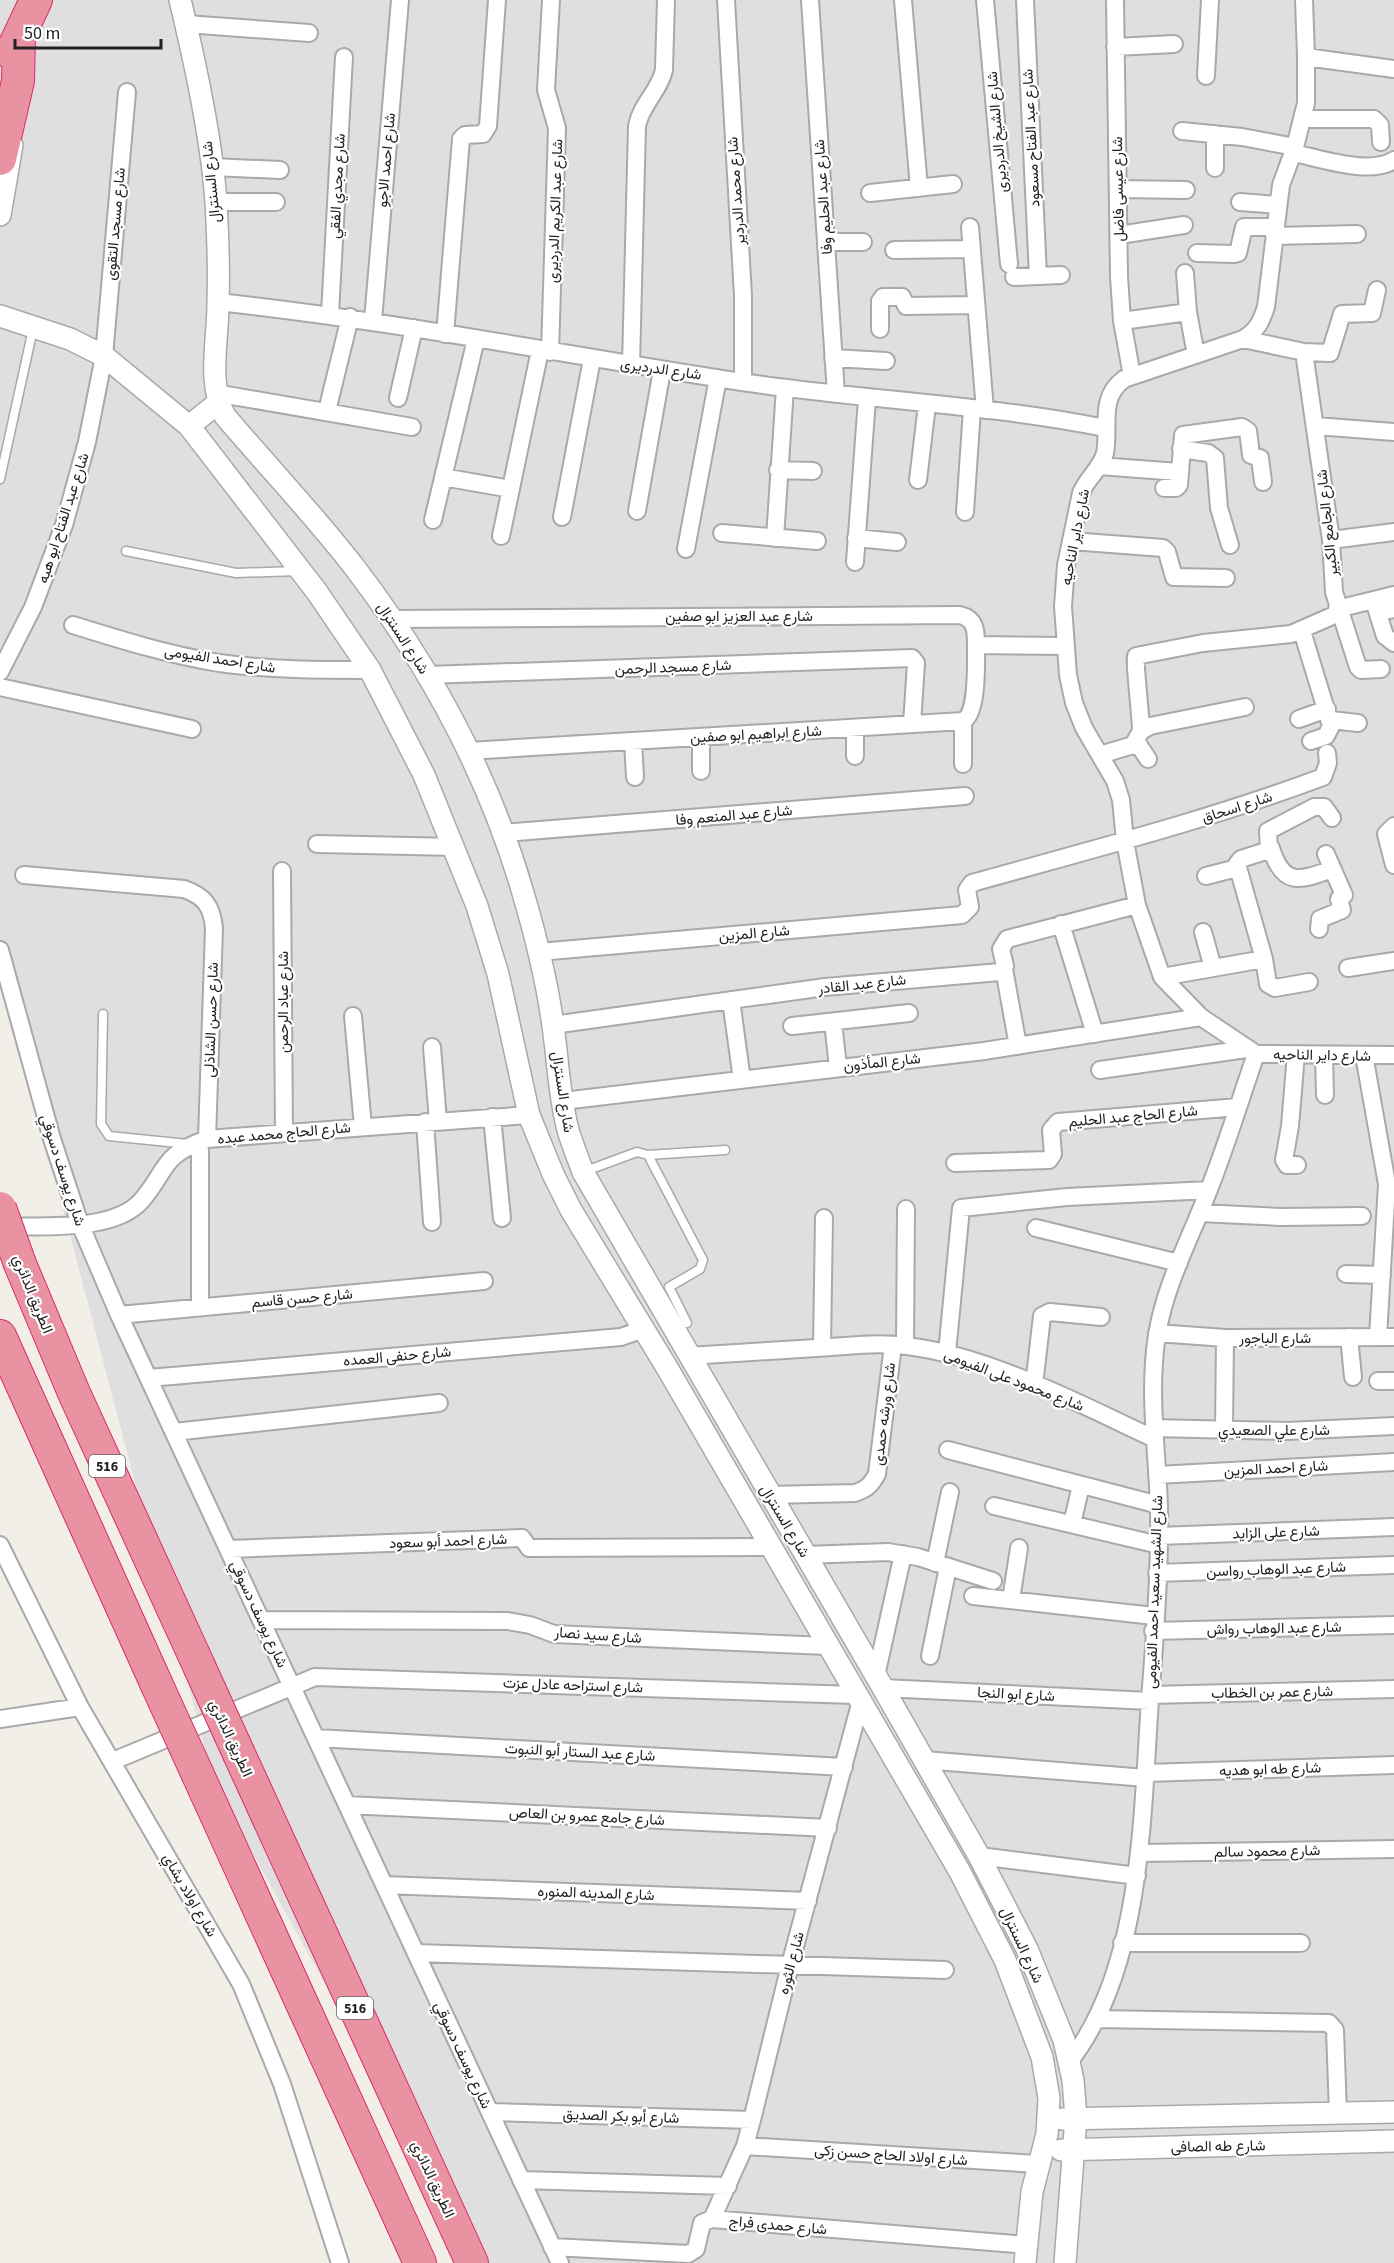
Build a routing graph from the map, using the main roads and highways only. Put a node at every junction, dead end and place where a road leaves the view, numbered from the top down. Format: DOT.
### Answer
graph roads {
  1 [pos="36,0"];
  2 [pos="19,36"];
  3 [pos="0,76"];
  4 [pos="0,159"];
  5 [pos="0,1208"];
  6 [pos="0,1336"];
  7 [pos="420,2263"];
  8 [pos="472,2263"];
  1 -- 2 [label="highway"];
  2 -- 3 [label="highway"];
  2 -- 4 [label="highway"];
  5 -- 8 [label="highway, الطريق الدائري / 516, bridge"];
  6 -- 7 [label="highway, bridge"];
}
